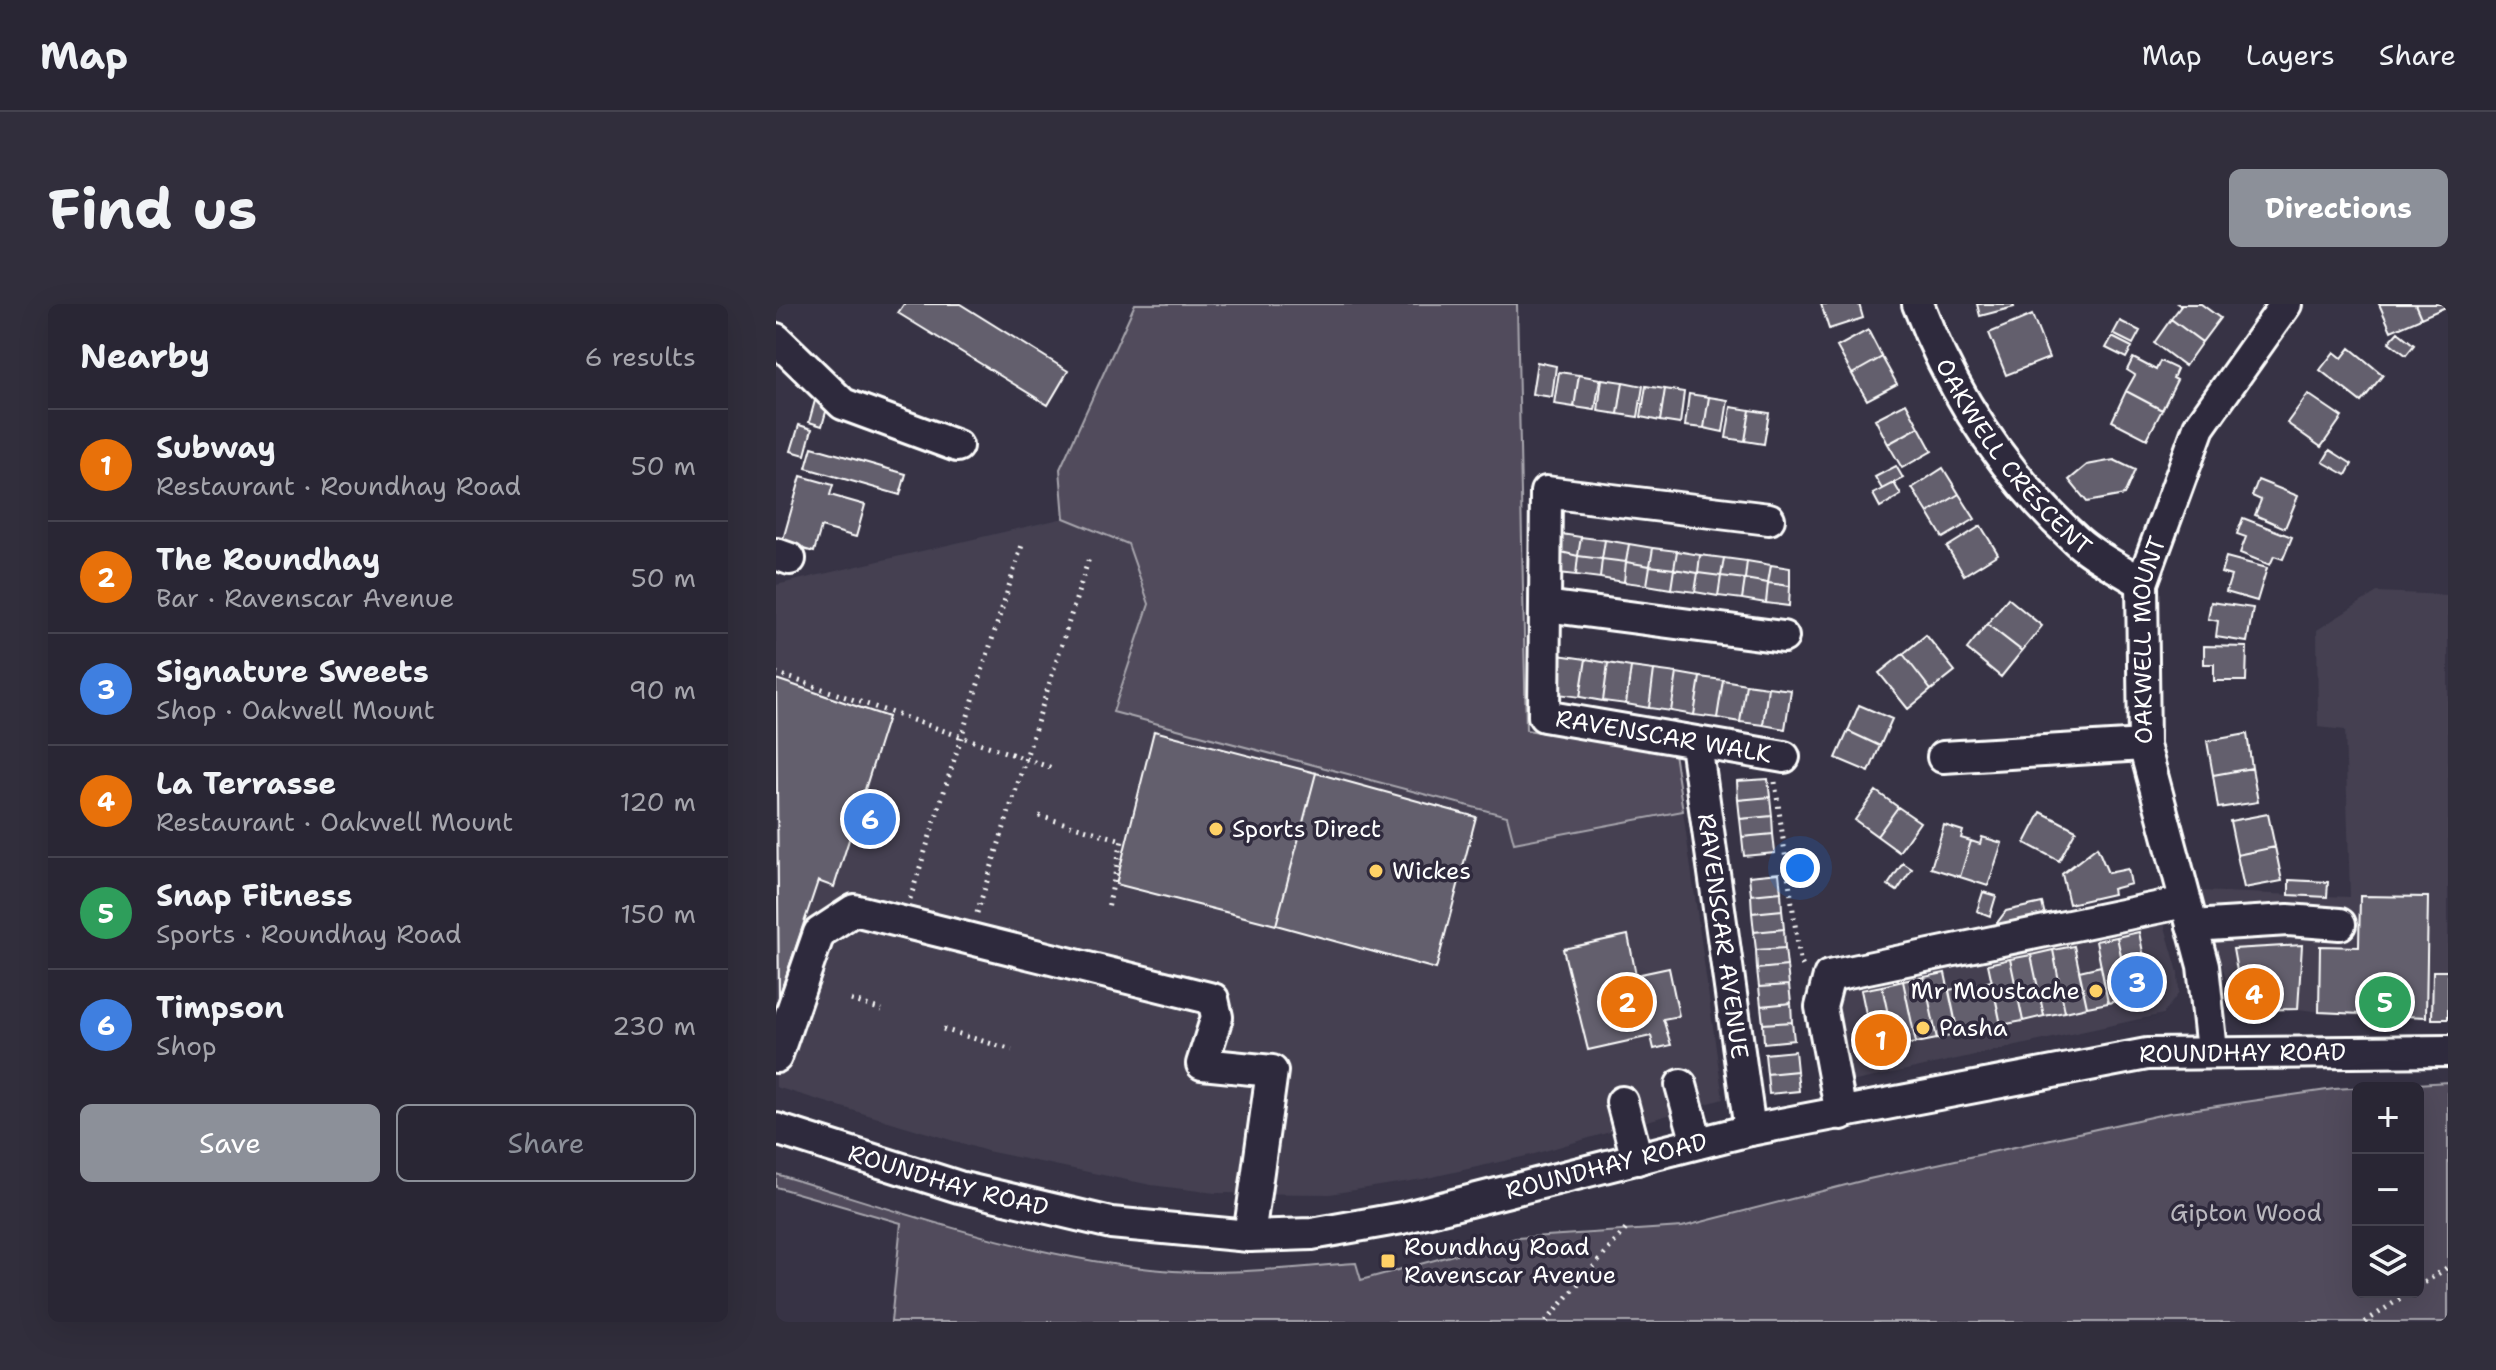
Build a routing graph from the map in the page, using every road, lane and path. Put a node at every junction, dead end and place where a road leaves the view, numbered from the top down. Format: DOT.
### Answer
graph roads {
  1 [pos="1918,304"];
  2 [pos="2286,304"];
  3 [pos="776,339"];
  4 [pos="957,446"];
  5 [pos="1769,519"];
  6 [pos="1022,545"];
  7 [pos="1089,558"];
  8 [pos="2142,583"];
  9 [pos="1545,606"];
  10 [pos="1783,637"];
  11 [pos="776,673"];
  12 [pos="961,737"];
  13 [pos="1696,744"];
  14 [pos="2144,745"];
  15 [pos="1778,756"];
  16 [pos="1943,757"];
  17 [pos="1026,758"];
  18 [pos="1052,768"];
  19 [pos="1039,816"];
  20 [pos="1108,909"];
  21 [pos="2188,914"];
  22 [pos="903,920"];
  23 [pos="2340,924"];
  24 [pos="970,937"];
  25 [pos="851,1000"];
  26 [pos="1821,1007"];
  27 [pos="882,1010"];
  28 [pos="943,1029"];
  29 [pos="1012,1050"];
  30 [pos="2212,1051"];
  31 [pos="2448,1051"];
  32 [pos="776,1057"];
  33 [pos="1681,1085"];
  34 [pos="1622,1102"];
  35 [pos="1841,1114"];
  36 [pos="776,1129"];
  37 [pos="1750,1130"];
  38 [pos="1697,1143"];
  39 [pos="1637,1159"];
  40 [pos="1626,1229"];
  41 [pos="1249,1236"];
  42 [pos="2448,1267"];
  43 [pos="2424,1283"];
  44 [pos="2401,1298"];
  45 [pos="1546,1322"];
  46 [pos="2365,1322"];
  1 -- 8 [label="street, OAKWELL CRESCENT"];
  2 -- 8 [label="street, OAKWELL MOUNT"];
  3 -- 4 [label="street"];
  5 -- 9 [label="street"];
  6 -- 12 [label="path"];
  7 -- 17 [label="path"];
  8 -- 14 [label="street, OAKWELL MOUNT"];
  9 -- 10 [label="street"];
  9 -- 13 [label="street, RAVENSCAR WALK"];
  11 -- 12 [label="path"];
  12 -- 17 [label="path"];
  12 -- 22 [label="path"];
  13 -- 15 [label="street, RAVENSCAR WALK"];
  13 -- 37 [label="street, RAVENSCAR AVENUE"];
  14 -- 16 [label="street"];
  14 -- 21 [label="street, OAKWELL MOUNT"];
  15 -- 26 [label="path"];
  17 -- 18 [label="path"];
  17 -- 24 [label="path"];
  19 -- 20 [label="path"];
  21 -- 23 [label="street"];
  21 -- 26 [label="street"];
  21 -- 30 [label="street, OAKWELL MOUNT"];
  22 -- 24 [label="street"];
  22 -- 32 [label="street"];
  24 -- 41 [label="street"];
  25 -- 27 [label="path"];
  26 -- 35 [label="street"];
  28 -- 29 [label="path"];
  30 -- 31 [label="street, ROUNDHAY ROAD"];
  30 -- 35 [label="street, ROUNDHAY ROAD"];
  33 -- 38 [label="street"];
  34 -- 39 [label="street"];
  35 -- 37 [label="street, ROUNDHAY ROAD"];
  36 -- 41 [label="street, ROUNDHAY ROAD"];
  37 -- 38 [label="street, ROUNDHAY ROAD"];
  38 -- 39 [label="street, ROUNDHAY ROAD"];
  39 -- 41 [label="street, ROUNDHAY ROAD"];
  40 -- 45 [label="path"];
  42 -- 43 [label="path"];
  44 -- 46 [label="path"];
}
